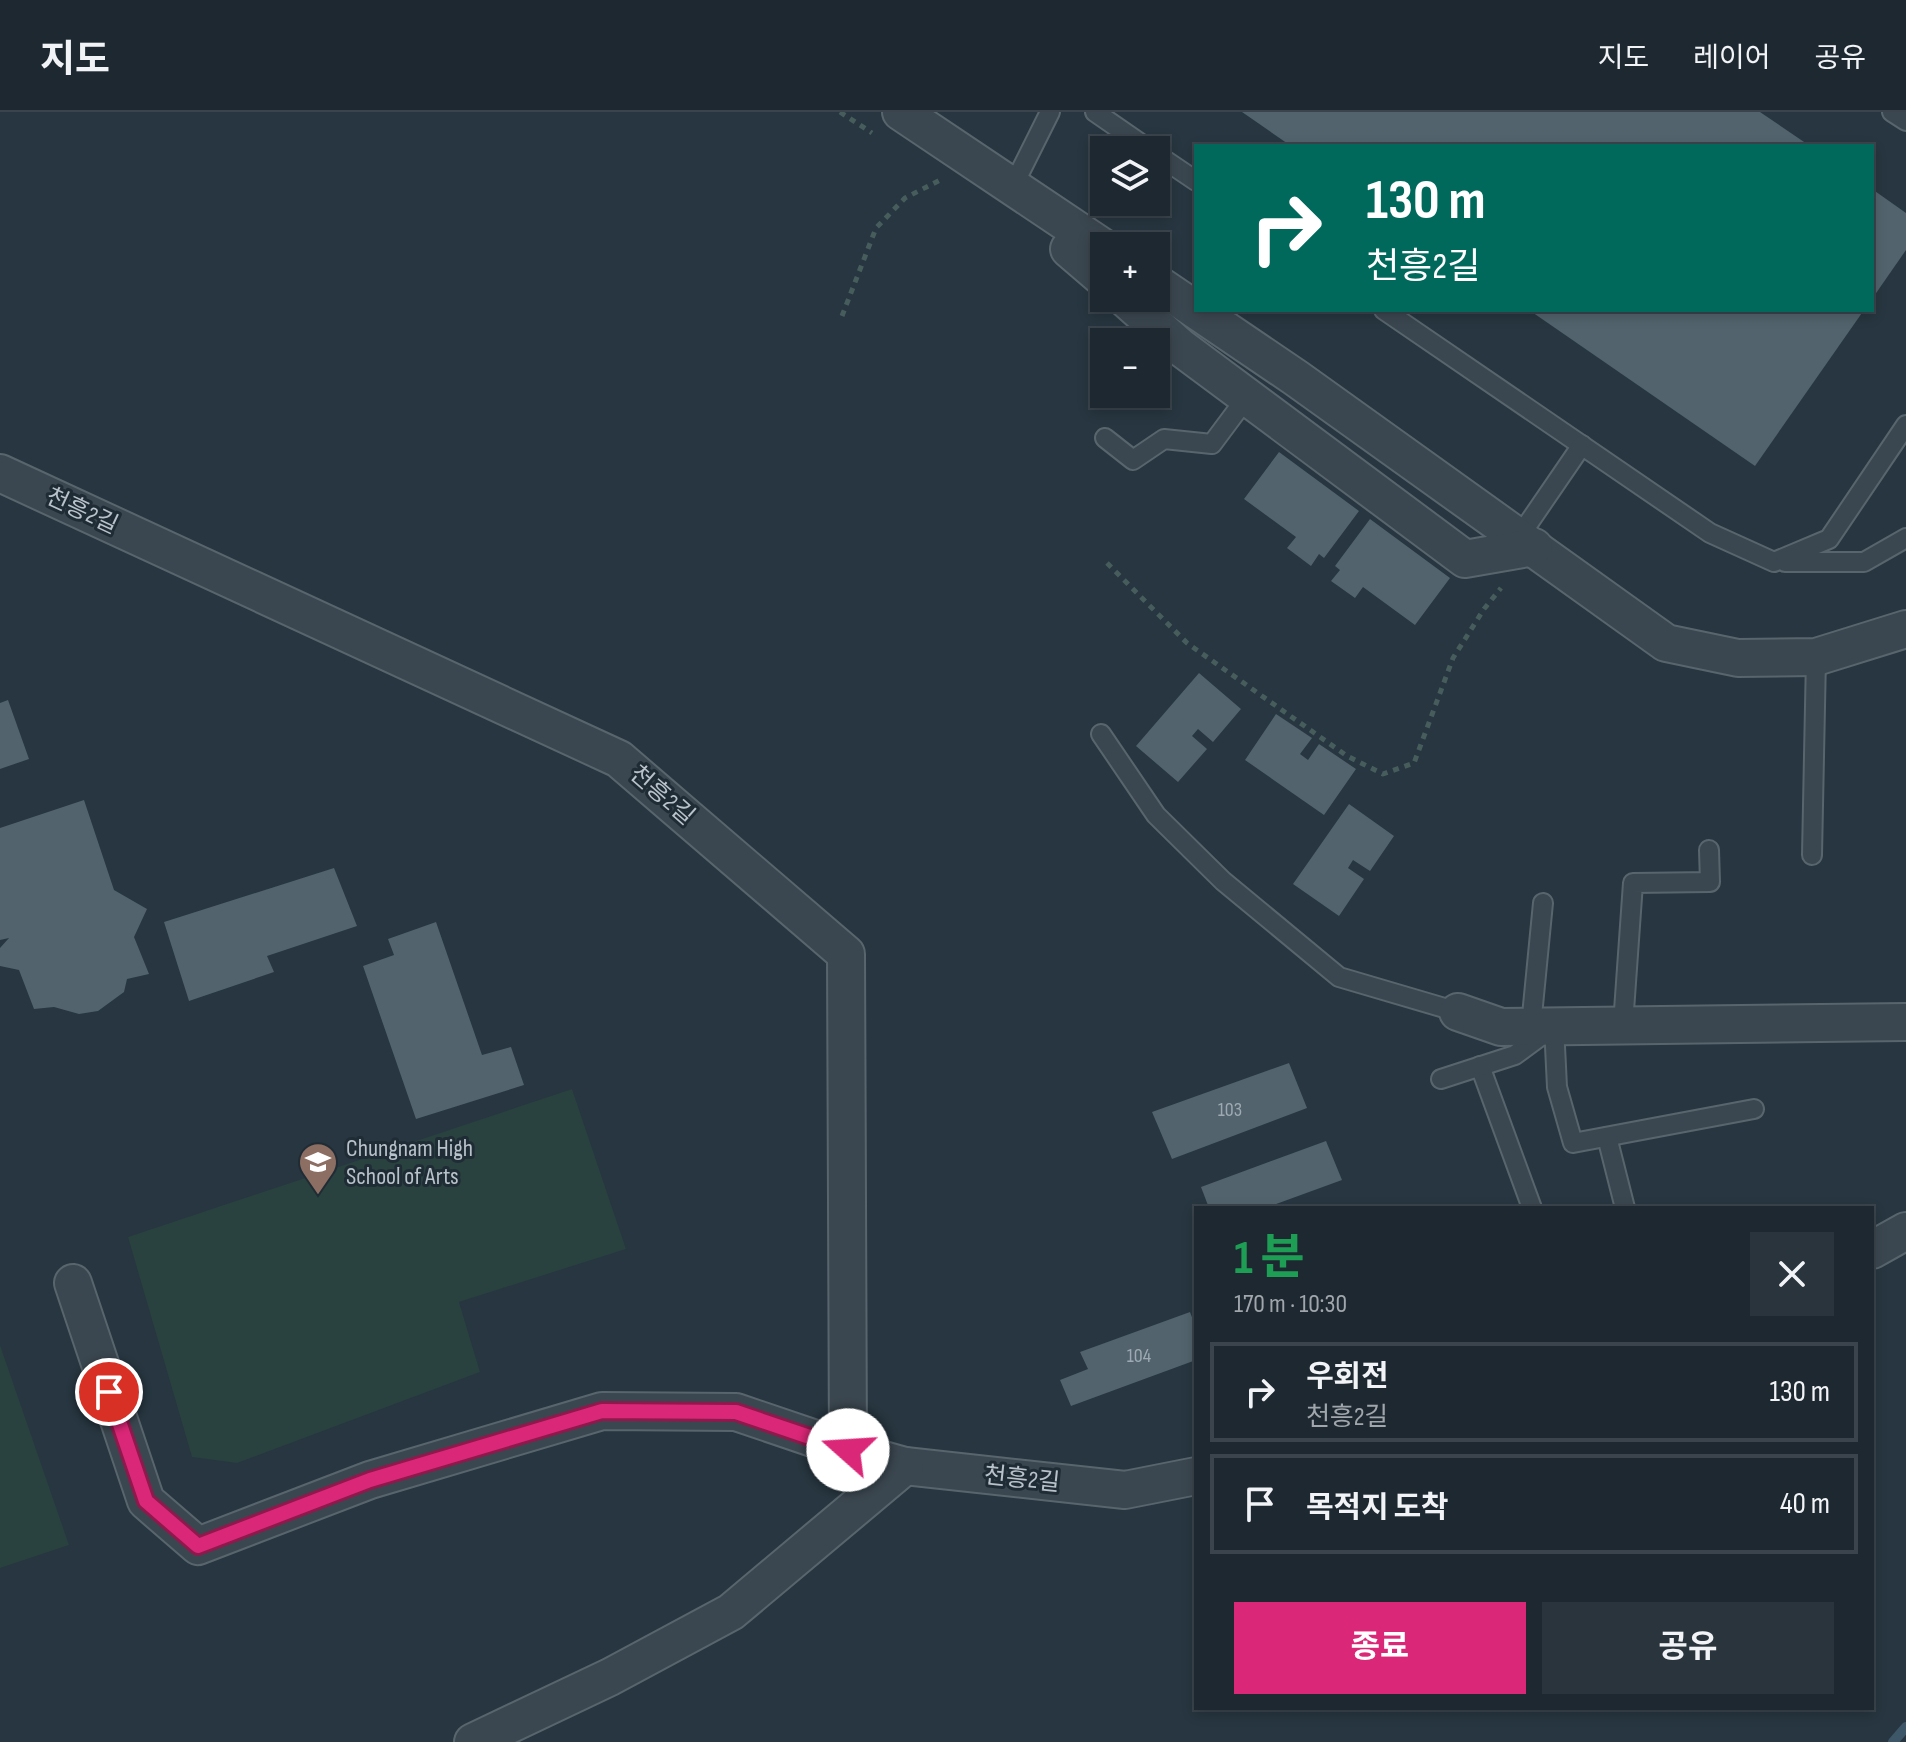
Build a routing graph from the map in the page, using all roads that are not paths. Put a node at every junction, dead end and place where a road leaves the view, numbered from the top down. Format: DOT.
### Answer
graph roads {
  1 [pos="901,112"];
  2 [pos="1050,112"];
  3 [pos="1095,112"];
  4 [pos="1892,112"];
  5 [pos="1906,121"];
  6 [pos="1130,136"];
  7 [pos="1170,163"];
  8 [pos="1194,180"];
  9 [pos="1013,186"];
  10 [pos="1087,248"];
  11 [pos="1170,292"];
  12 [pos="1194,309"];
  13 [pos="1141,312"];
  14 [pos="1199,312"];
  15 [pos="1387,312"];
  16 [pos="1247,397"];
  17 [pos="1906,425"];
  18 [pos="1105,438"];
  19 [pos="1582,445"];
  20 [pos="0,473"];
  21 [pos="1906,538"];
  22 [pos="1527,542"];
  23 [pos="1774,562"];
  24 [pos="1906,629"];
  25 [pos="1816,657"];
  26 [pos="1101,734"];
  27 [pos="1709,850"];
  28 [pos="1812,855"];
  29 [pos="1543,903"];
  30 [pos="1458,1012"];
  31 [pos="1906,1022"];
  32 [pos="1623,1025"];
  33 [pos="1542,1026"];
  34 [pos="1480,1066"];
  35 [pos="1441,1079"];
  36 [pos="1754,1109"];
  37 [pos="1607,1137"];
  38 [pos="1531,1206"];
  39 [pos="1624,1206"];
  40 [pos="1906,1231"];
  41 [pos="1874,1249"];
  42 [pos="73,1283"];
  43 [pos="848,1450"];
  44 [pos="905,1466"];
  45 [pos="1194,1476"];
  46 [pos="473,1742"];
  1 -- 9 [label="street"];
  2 -- 9 [label="lane"];
  3 -- 6 [label="lane"];
  4 -- 5 [label="lane"];
  7 -- 8 [label="lane"];
  9 -- 10 [label="street"];
  11 -- 12 [label="street"];
  13 -- 16 [label="street"];
  14 -- 22 [label="street"];
  15 -- 19 [label="lane"];
  16 -- 18 [label="lane"];
  16 -- 22 [label="street"];
  17 -- 23 [label="lane"];
  19 -- 22 [label="lane"];
  19 -- 23 [label="lane"];
  20 -- 43 [label="street, 천흥2길"];
  21 -- 23 [label="lane"];
  22 -- 25 [label="street"];
  24 -- 25 [label="street"];
  25 -- 28 [label="lane"];
  26 -- 30 [label="lane"];
  27 -- 32 [label="lane"];
  29 -- 33 [label="lane"];
  30 -- 33 [label="street"];
  31 -- 32 [label="street"];
  32 -- 33 [label="street"];
  33 -- 34 [label="lane"];
  33 -- 37 [label="lane"];
  34 -- 35 [label="lane"];
  34 -- 38 [label="lane"];
  36 -- 37 [label="lane"];
  37 -- 39 [label="lane"];
  40 -- 41 [label="street"];
  42 -- 43 [label="street, 천흥2길"];
  43 -- 44 [label="street, 천흥2길"];
  44 -- 45 [label="street, 천흥2길"];
  44 -- 46 [label="street"];
}
